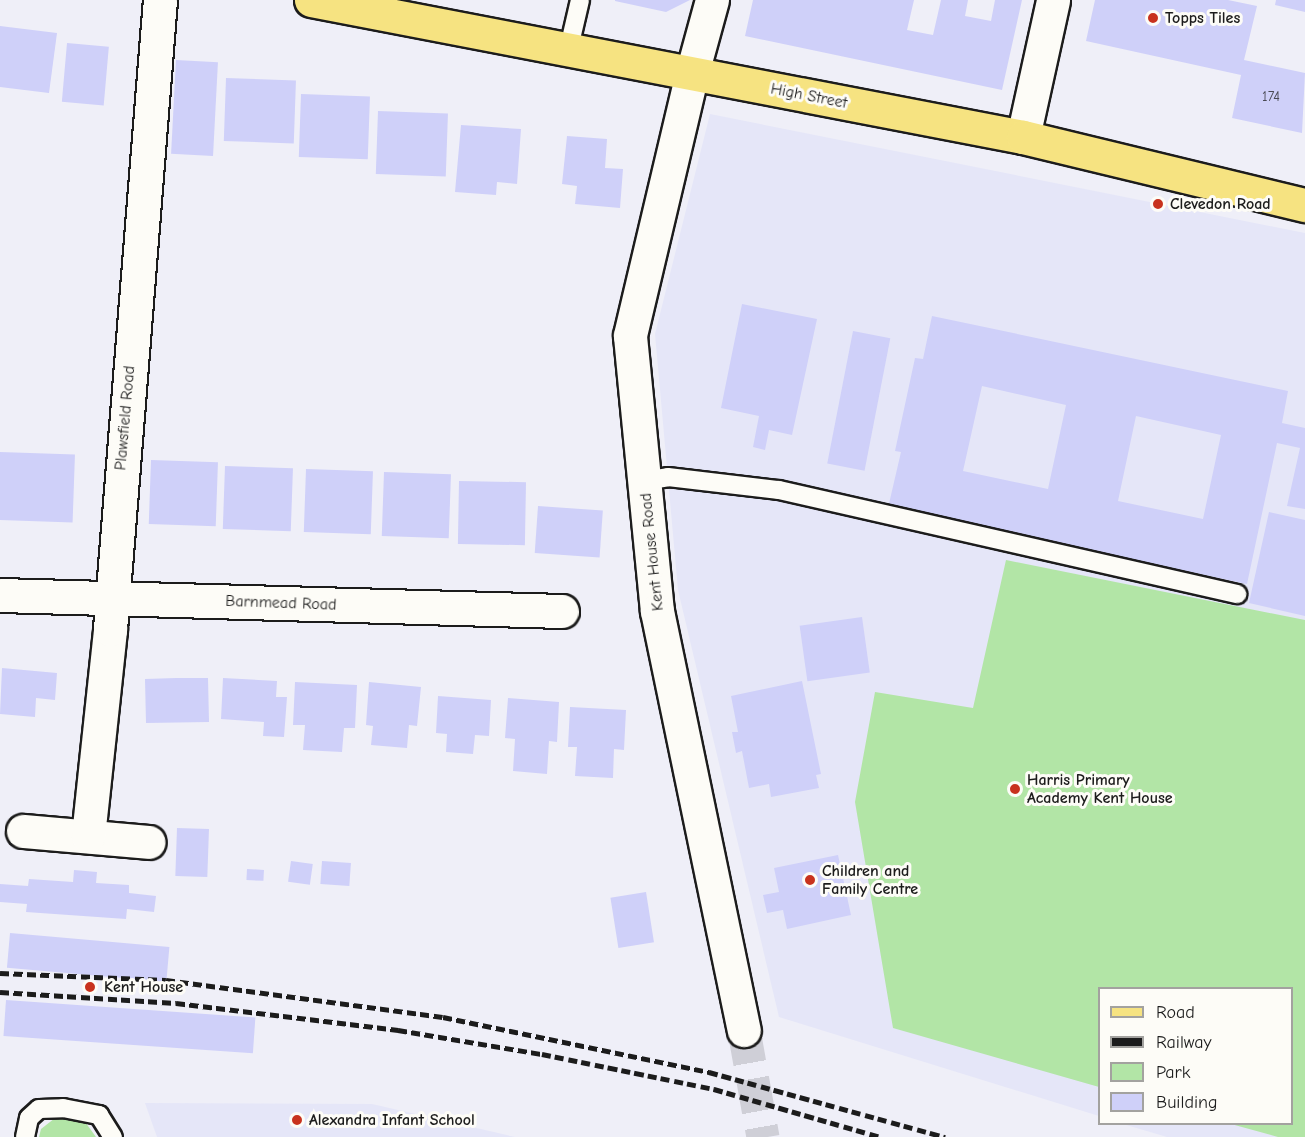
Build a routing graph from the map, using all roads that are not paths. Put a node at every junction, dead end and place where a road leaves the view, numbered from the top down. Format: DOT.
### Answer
graph roads {
  1 [pos="160,0"];
  2 [pos="311,0"];
  3 [pos="580,0"];
  4 [pos="712,0"];
  5 [pos="1053,0"];
  6 [pos="567,52"];
  7 [pos="693,73"];
  8 [pos="1023,137"];
  9 [pos="1305,204"];
  10 [pos="644,481"];
  11 [pos="1237,594"];
  12 [pos="0,595"];
  13 [pos="111,598"];
  14 [pos="562,611"];
  15 [pos="23,831"];
  16 [pos="88,836"];
  17 [pos="149,842"];
  18 [pos="744,1030"];
  19 [pos="25,1137"];
  20 [pos="113,1137"];
  1 -- 13 [label="street, Plawsfield Road"];
  2 -- 6 [label="main road, High Street"];
  3 -- 6 [label="lane"];
  4 -- 7 [label="street, Kent House Road"];
  5 -- 8 [label="street"];
  6 -- 7 [label="main road, High Street"];
  7 -- 8 [label="main road, High Street"];
  7 -- 10 [label="street, Kent House Road"];
  8 -- 9 [label="main road, High Street"];
  10 -- 11 [label="lane"];
  10 -- 18 [label="street, Kent House Road"];
  12 -- 13 [label="street, Barnmead Road"];
  13 -- 14 [label="street, Barnmead Road"];
  13 -- 16 [label="street, Plawsfield Road"];
  15 -- 16 [label="street"];
  16 -- 17 [label="street"];
  19 -- 20 [label="lane"];
}
